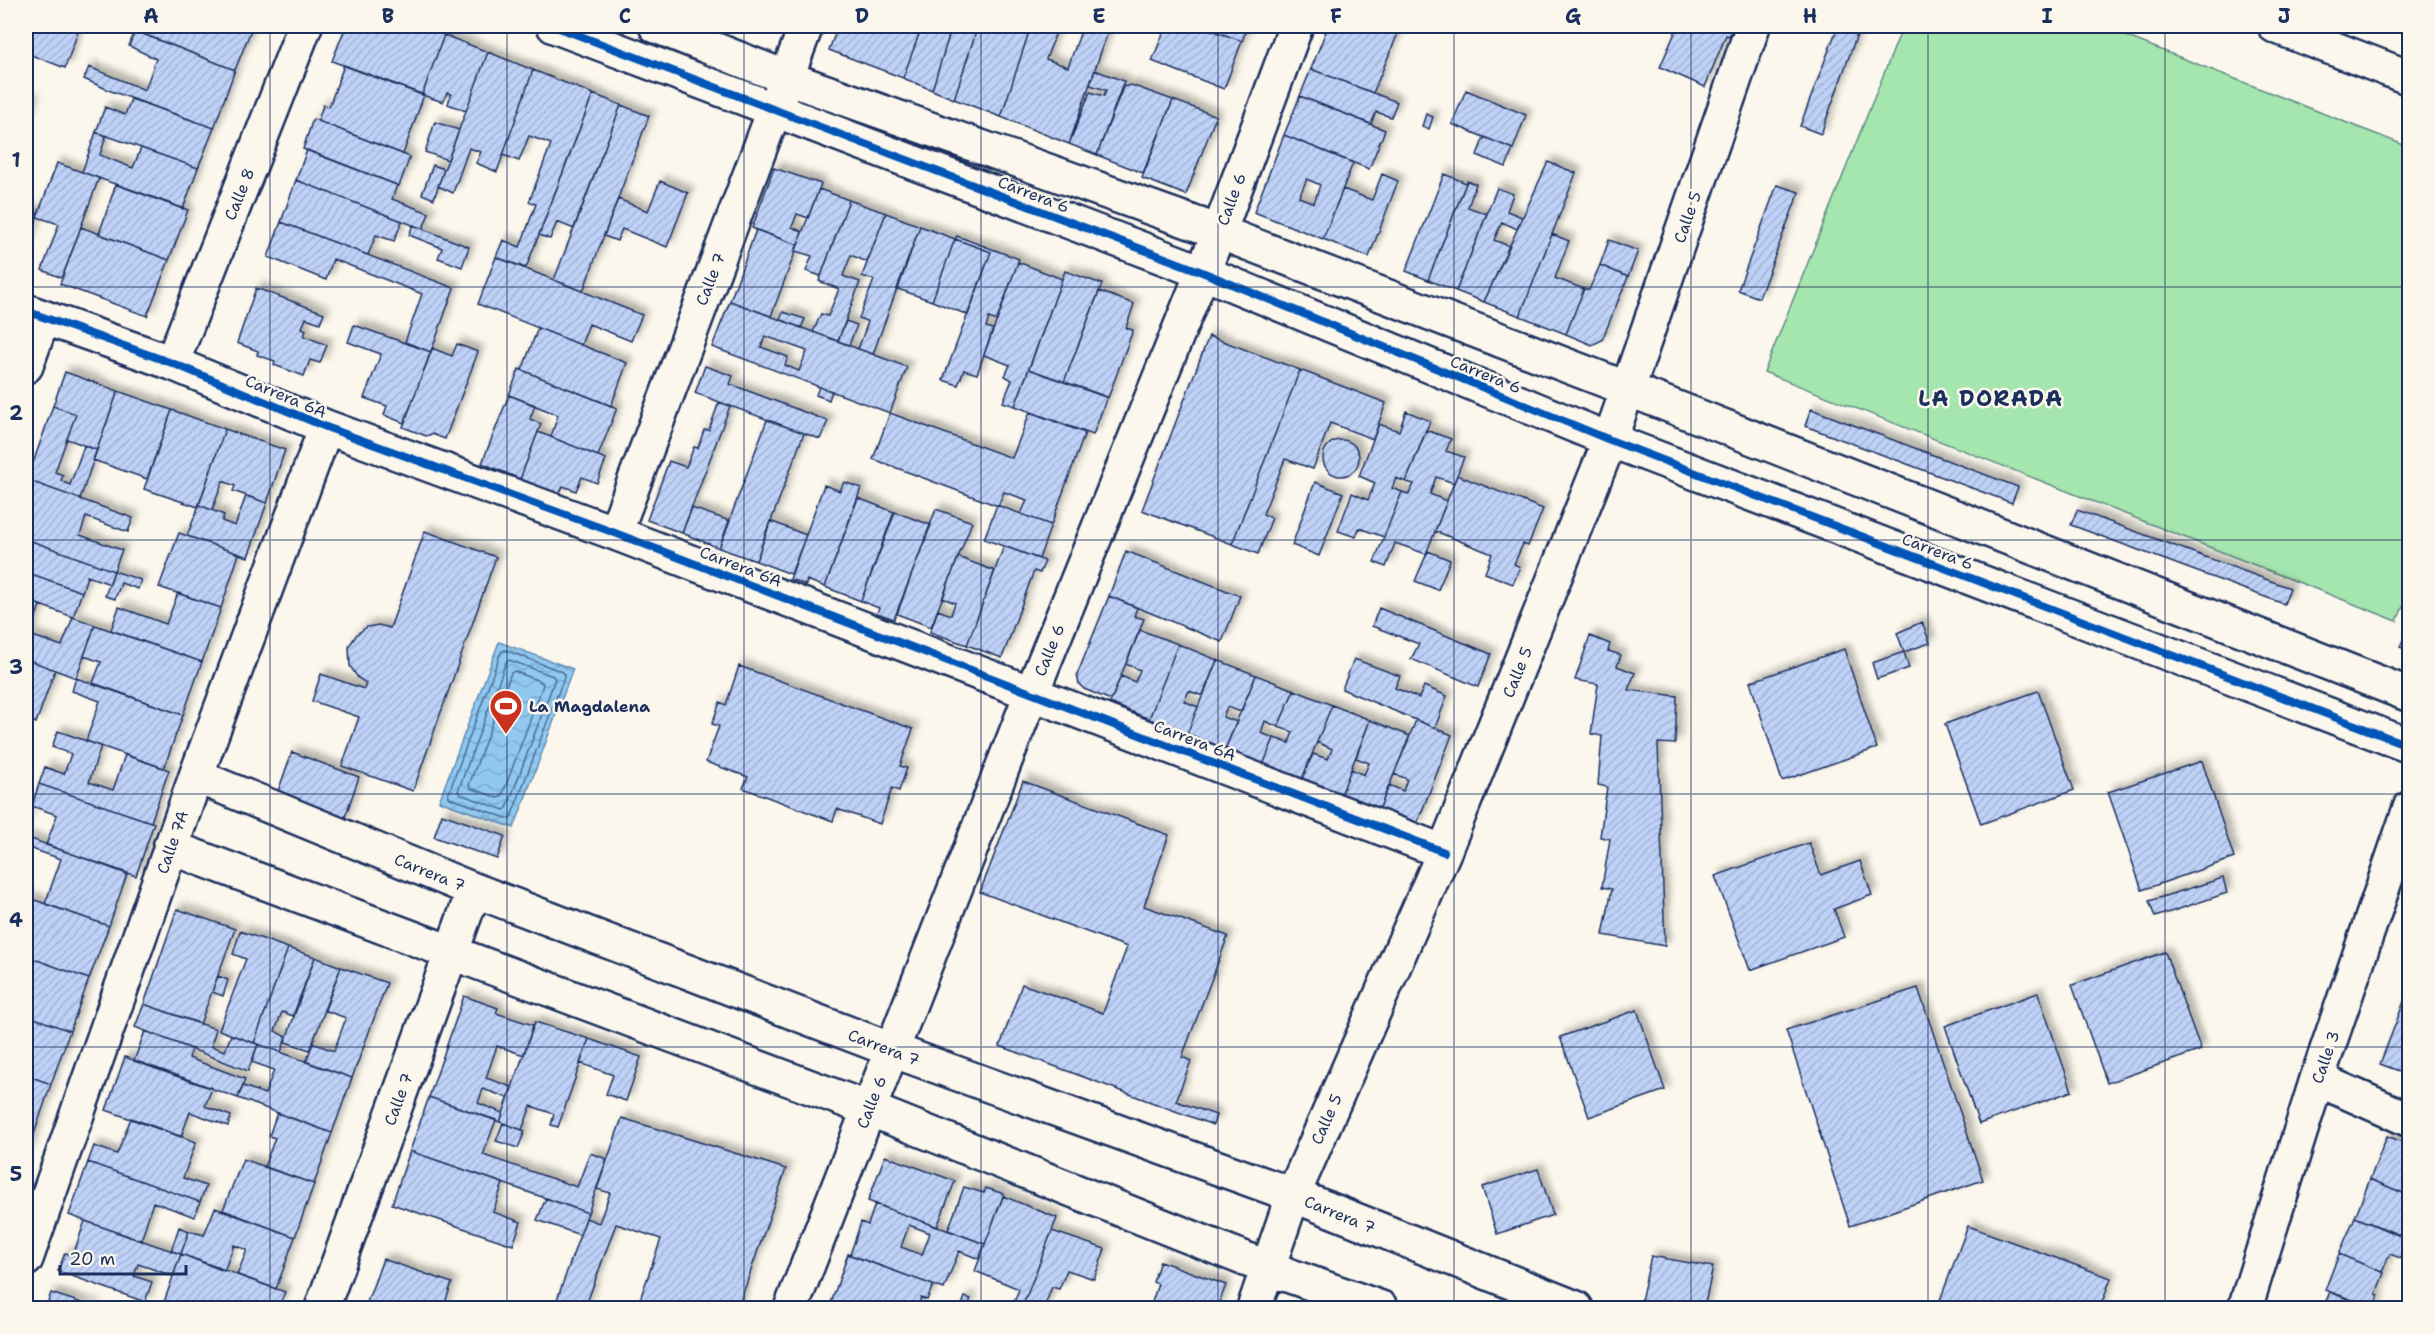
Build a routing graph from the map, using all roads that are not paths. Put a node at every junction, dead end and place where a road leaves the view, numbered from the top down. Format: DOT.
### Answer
graph roads {
  1 [pos="305,26"];
  2 [pos="554,26"];
  3 [pos="656,26"];
  4 [pos="806,26"];
  5 [pos="1296,26"];
  6 [pos="1753,26"];
  7 [pos="2275,26"];
  8 [pos="787,78"];
  9 [pos="2409,78"];
  10 [pos="773,110"];
  11 [pos="1219,232"];
  12 [pos="1202,272"];
  13 [pos="34,315"];
  14 [pos="172,363"];
  15 [pos="26,366"];
  16 [pos="1628,389"];
  17 [pos="326,427"];
  18 [pos="1610,440"];
  19 [pos="615,533"];
  20 [pos="1032,692"];
  21 [pos="2409,695"];
  22 [pos="2409,746"];
  23 [pos="195,776"];
  24 [pos="2409,808"];
  25 [pos="170,847"];
  26 [pos="1444,852"];
  27 [pos="474,890"];
  28 [pos="452,951"];
  29 [pos="891,1050"];
  30 [pos="2317,1079"];
  31 [pos="869,1109"];
  32 [pos="2409,1120"];
  33 [pos="1293,1195"];
  34 [pos="26,1259"];
  35 [pos="1268,1268"];
  36 [pos="322,1308"];
  37 [pos="791,1308"];
  38 [pos="1254,1308"];
  39 [pos="1382,1308"];
  40 [pos="1576,1308"];
  41 [pos="2245,1308"];
  1 -- 14 [label="street, Calle 8"];
  2 -- 10 [label="street, Carrera 6"];
  3 -- 8 [label="street, Carrera 6"];
  4 -- 8 [label="street, Calle 7"];
  5 -- 11 [label="street, Calle 6"];
  6 -- 16 [label="street, Calle 5"];
  7 -- 9 [label="street"];
  8 -- 10 [label="street, Calle 7"];
  8 -- 11 [label="street, Carrera 6"];
  10 -- 12 [label="street, Carrera 6"];
  10 -- 19 [label="street, Calle 7"];
  11 -- 12 [label="street, Calle 6"];
  11 -- 16 [label="street, Carrera 6"];
  12 -- 18 [label="street, Carrera 6"];
  12 -- 20 [label="street, Calle 6"];
  13 -- 14 [label="street, Carrera 6A"];
  13 -- 15 [label="street"];
  14 -- 17 [label="street, Carrera 6A"];
  16 -- 18 [label="street, Calle 5"];
  16 -- 21 [label="street, Carrera 6"];
  17 -- 19 [label="street, Carrera 6A"];
  17 -- 23 [label="street, Calle 7A"];
  18 -- 22 [label="street, Carrera 6"];
  18 -- 26 [label="street, Calle 5"];
  19 -- 20 [label="street, Carrera 6A"];
  20 -- 26 [label="street, Carrera 6A"];
  20 -- 29 [label="street, Calle 6"];
  23 -- 25 [label="street, Calle 7A"];
  23 -- 27 [label="street, Carrera 7"];
  24 -- 30 [label="street, Calle 3"];
  25 -- 28 [label="street"];
  25 -- 34 [label="street, Calle 7A"];
  26 -- 33 [label="street, Calle 5"];
  27 -- 28 [label="street, Calle 7"];
  27 -- 29 [label="street, Carrera 7"];
  28 -- 31 [label="street"];
  28 -- 36 [label="street, Calle 7"];
  29 -- 31 [label="street, Calle 6"];
  29 -- 33 [label="street, Carrera 7"];
  30 -- 32 [label="street"];
  30 -- 41 [label="street, Calle 3"];
  31 -- 35 [label="street"];
  31 -- 37 [label="street, Calle 6"];
  33 -- 35 [label="street, Calle 5"];
  33 -- 40 [label="street, Carrera 7"];
  35 -- 38 [label="street, Calle 5"];
  35 -- 39 [label="street"];
}
